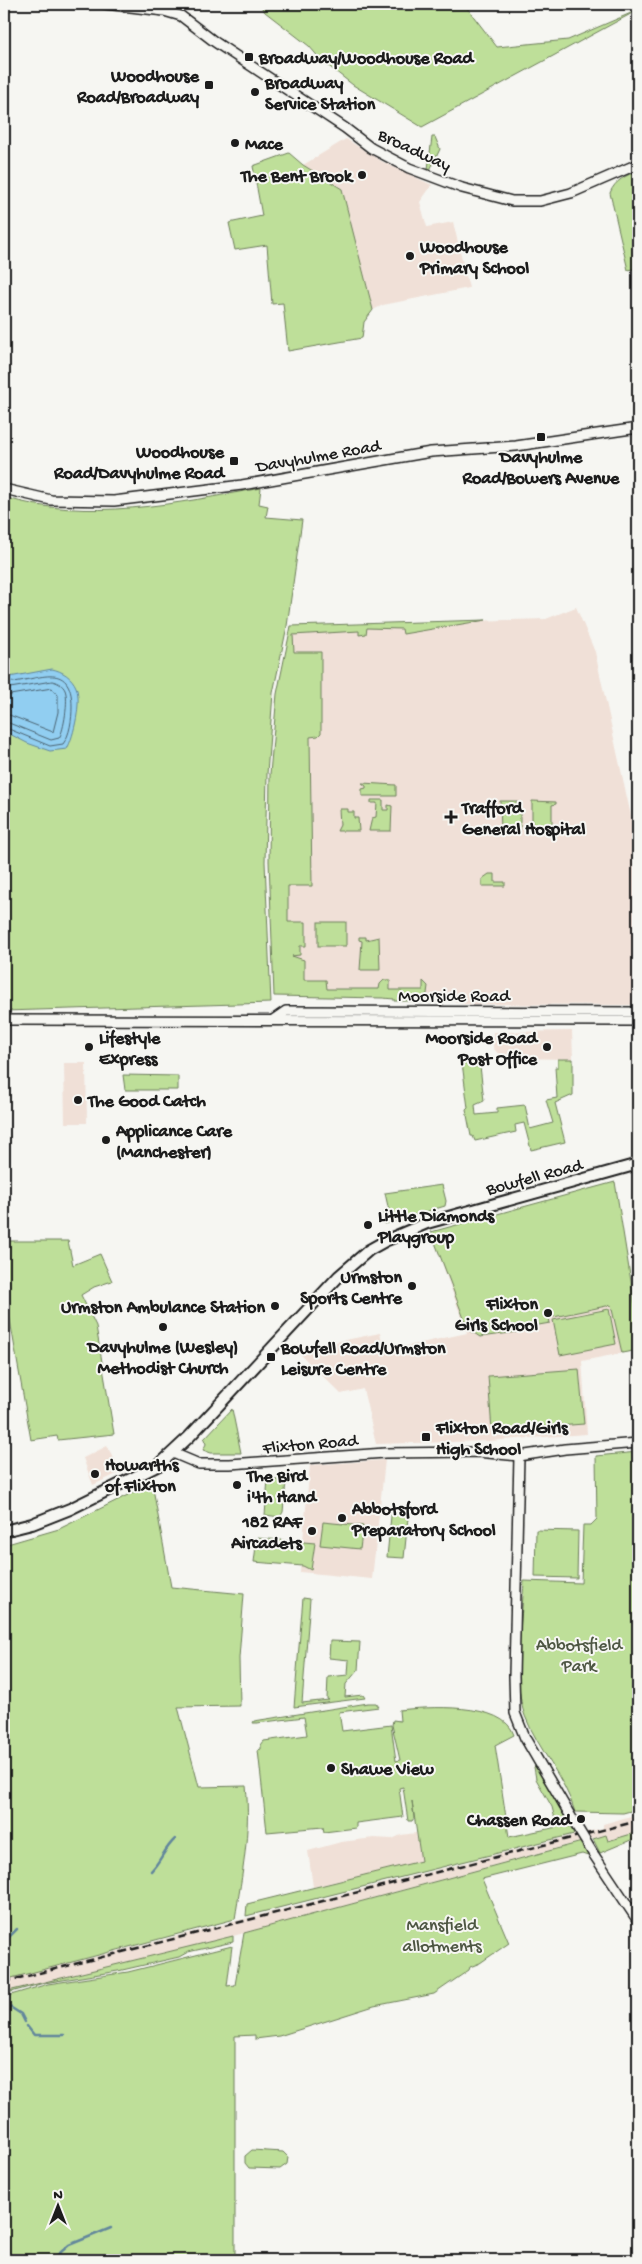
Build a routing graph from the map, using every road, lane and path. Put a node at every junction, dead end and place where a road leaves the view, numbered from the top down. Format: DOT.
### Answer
graph roads {
  1 [pos="105,4"];
  2 [pos="638,164"];
  3 [pos="638,428"];
  4 [pos="4,489"];
  5 [pos="634,1017"];
  6 [pos="4,1020"];
  7 [pos="638,1164"];
  8 [pos="638,1442"];
  9 [pos="173,1454"];
  10 [pos="519,1456"];
  11 [pos="4,1531"];
  12 [pos="638,1921"];
  1 -- 2 [label="street, Broadway"];
  3 -- 4 [label="street, Davyhulme Road"];
  5 -- 6 [label="street, Moorside Road"];
  7 -- 9 [label="main road, Bowfell Road"];
  8 -- 10 [label="street, Flixton Road"];
  9 -- 10 [label="street, Flixton Road"];
  9 -- 11 [label="main road"];
  10 -- 12 [label="street, bridge"];
}
